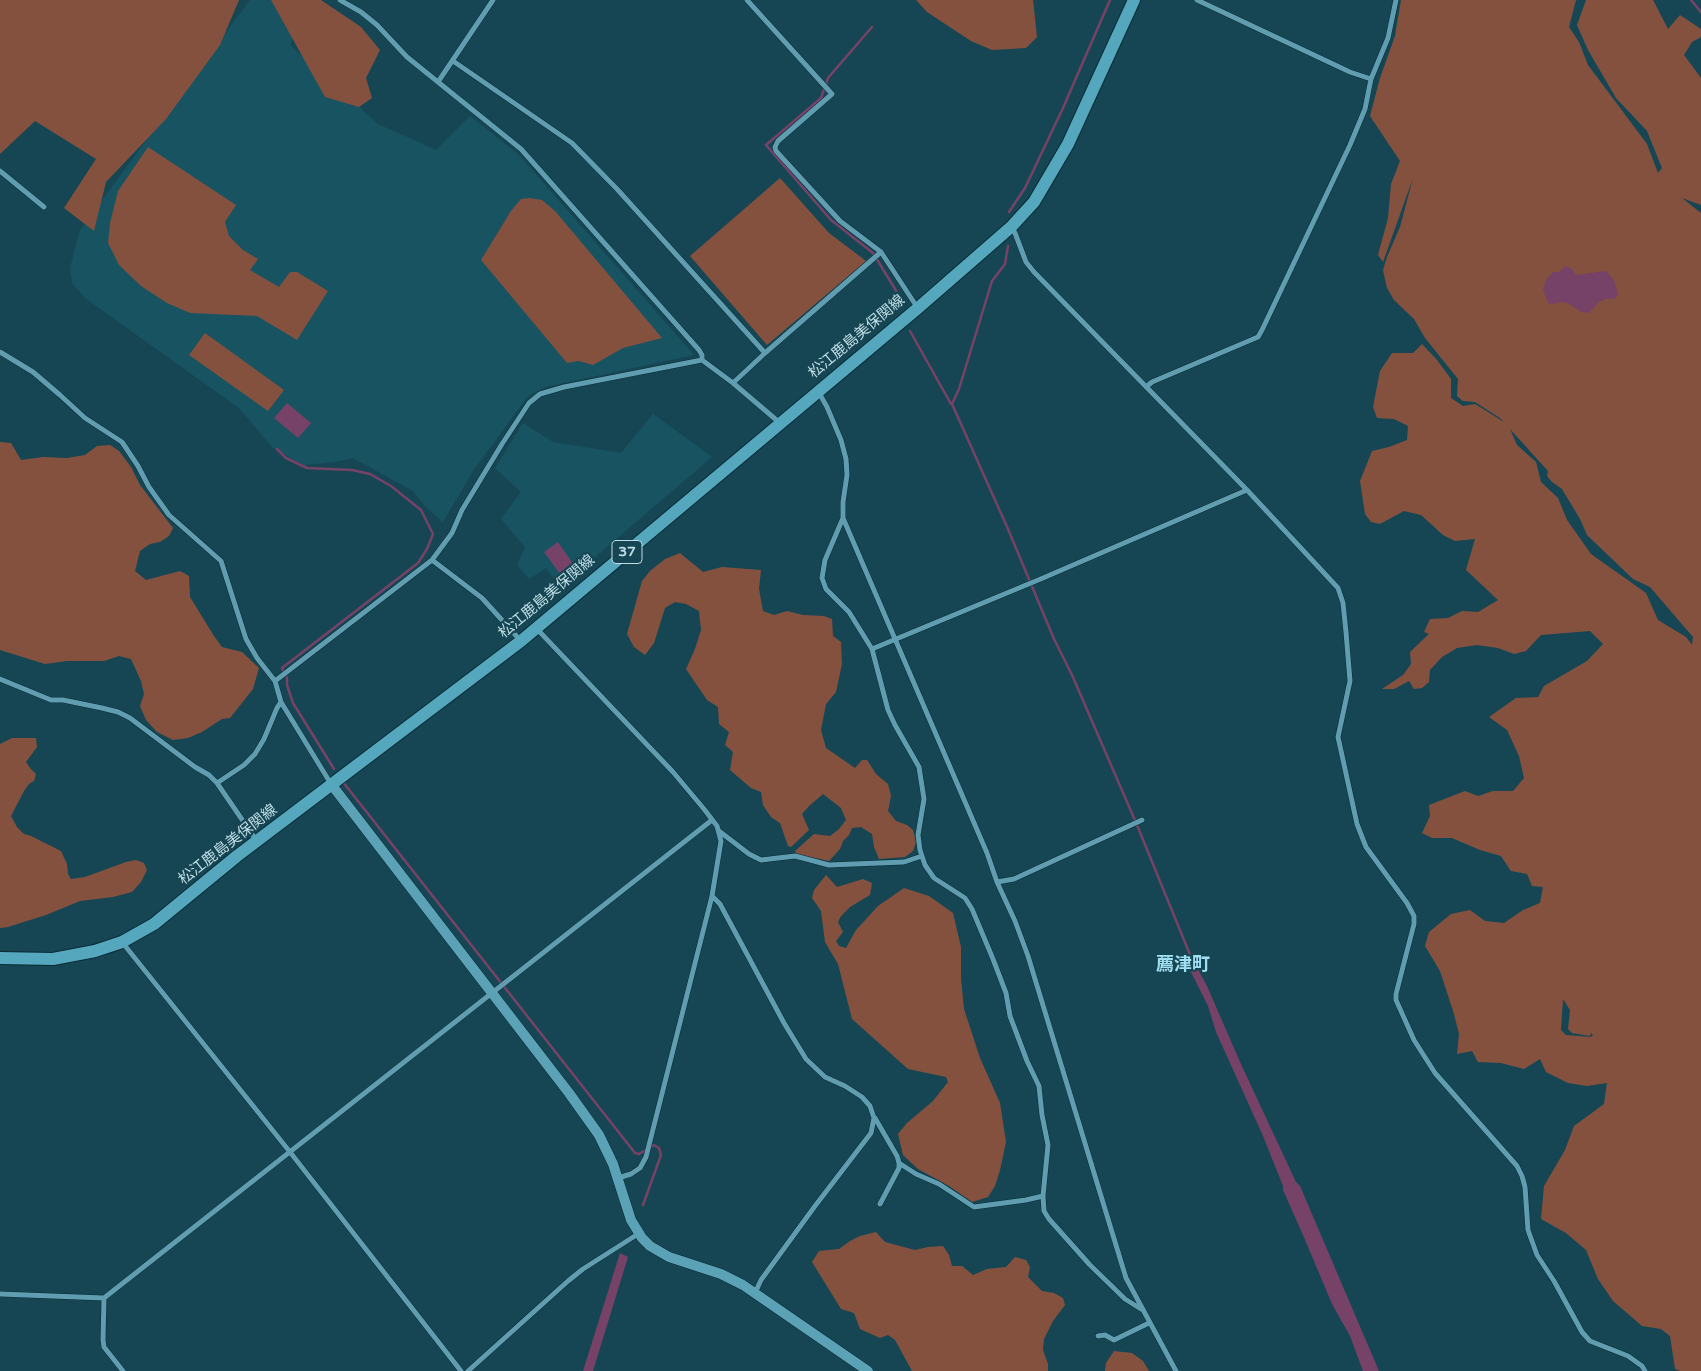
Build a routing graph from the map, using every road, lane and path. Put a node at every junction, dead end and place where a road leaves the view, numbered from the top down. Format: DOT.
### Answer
graph roads {
  1 [pos="340,0"];
  2 [pos="493,0"];
  3 [pos="747,0"];
  4 [pos="1134,0"];
  5 [pos="1197,0"];
  6 [pos="1396,0"];
  7 [pos="452,60"];
  8 [pos="1371,79"];
  9 [pos="438,82"];
  10 [pos="0,171"];
  11 [pos="44,207"];
  12 [pos="1011,227"];
  13 [pos="877,255"];
  14 [pos="918,308"];
  15 [pos="0,352"];
  16 [pos="765,353"];
  17 [pos="702,360"];
  18 [pos="733,383"];
  19 [pos="1146,386"];
  20 [pos="818,391"];
  21 [pos="780,422"];
  22 [pos="1247,490"];
  23 [pos="843,518"];
  24 [pos="432,560"];
  25 [pos="537,628"];
  26 [pos="895,640"];
  27 [pos="521,641"];
  28 [pos="872,649"];
  29 [pos="0,679"];
  30 [pos="275,681"];
  31 [pos="281,702"];
  32 [pos="217,783"];
  33 [pos="332,784"];
  34 [pos="712,820"];
  35 [pos="1142,820"];
  36 [pos="718,831"];
  37 [pos="257,842"];
  38 [pos="922,856"];
  39 [pos="997,882"];
  40 [pos="712,896"];
  41 [pos="122,942"];
  42 [pos="0,958"];
  43 [pos="491,993"];
  44 [pos="874,1118"];
  45 [pos="290,1152"];
  46 [pos="899,1163"];
  47 [pos="618,1178"];
  48 [pos="1042,1196"];
  49 [pos="880,1204"];
  50 [pos="638,1234"];
  51 [pos="755,1293"];
  52 [pos="0,1294"];
  53 [pos="104,1298"];
  54 [pos="1142,1309"];
  55 [pos="1149,1322"];
  56 [pos="1098,1336"];
  57 [pos="123,1371"];
  58 [pos="462,1371"];
  59 [pos="468,1371"];
  60 [pos="868,1371"];
  61 [pos="1176,1371"];
  62 [pos="1645,1371"];
  1 -- 9 [label="street"];
  2 -- 7 [label="street"];
  3 -- 13 [label="street"];
  4 -- 12 [label="main road, 松江鹿島美保関線 / 37"];
  5 -- 8 [label="street"];
  6 -- 8 [label="street"];
  7 -- 9 [label="street"];
  7 -- 16 [label="street"];
  8 -- 19 [label="street"];
  9 -- 17 [label="street"];
  10 -- 11 [label="street"];
  12 -- 14 [label="main road, 松江鹿島美保関線 / 37"];
  12 -- 19 [label="street"];
  13 -- 14 [label="street"];
  13 -- 16 [label="street"];
  14 -- 20 [label="main road, 松江鹿島美保関線 / 37"];
  15 -- 30 [label="street"];
  16 -- 18 [label="street"];
  17 -- 18 [label="street"];
  17 -- 24 [label="street"];
  18 -- 21 [label="street"];
  19 -- 22 [label="street"];
  20 -- 21 [label="main road, 松江鹿島美保関線 / 37"];
  20 -- 23 [label="street"];
  21 -- 25 [label="main road, 松江鹿島美保関線 / 37"];
  22 -- 26 [label="street"];
  22 -- 62 [label="street"];
  23 -- 26 [label="street"];
  23 -- 28 [label="street"];
  24 -- 27 [label="street"];
  24 -- 30 [label="street"];
  25 -- 27 [label="main road, 松江鹿島美保関線 / 37"];
  25 -- 34 [label="street"];
  26 -- 28 [label="street"];
  26 -- 39 [label="street"];
  27 -- 33 [label="main road, 松江鹿島美保関線 / 37"];
  28 -- 38 [label="street"];
  29 -- 32 [label="street"];
  30 -- 31 [label="street"];
  31 -- 32 [label="street"];
  31 -- 33 [label="street"];
  32 -- 37 [label="street"];
  33 -- 37 [label="main road, 松江鹿島美保関線 / 37"];
  33 -- 43 [label="street"];
  34 -- 36 [label="street"];
  34 -- 43 [label="street"];
  35 -- 39 [label="street"];
  36 -- 38 [label="street"];
  36 -- 40 [label="street"];
  37 -- 41 [label="main road, 松江鹿島美保関線 / 37"];
  38 -- 48 [label="street"];
  39 -- 54 [label="street"];
  40 -- 44 [label="street"];
  40 -- 47 [label="street"];
  41 -- 42 [label="main road, 松江鹿島美保関線 / 37"];
  41 -- 45 [label="street"];
  43 -- 45 [label="street"];
  43 -- 47 [label="street"];
  44 -- 46 [label="street"];
  44 -- 51 [label="street"];
  45 -- 53 [label="street"];
  45 -- 58 [label="street"];
  46 -- 48 [label="street"];
  46 -- 49 [label="street"];
  47 -- 50 [label="street"];
  48 -- 54 [label="street"];
  50 -- 51 [label="street"];
  50 -- 59 [label="street"];
  51 -- 60 [label="street"];
  52 -- 53 [label="street"];
  53 -- 57 [label="street"];
  54 -- 55 [label="street"];
  55 -- 56 [label="street"];
  55 -- 61 [label="street"];
}
